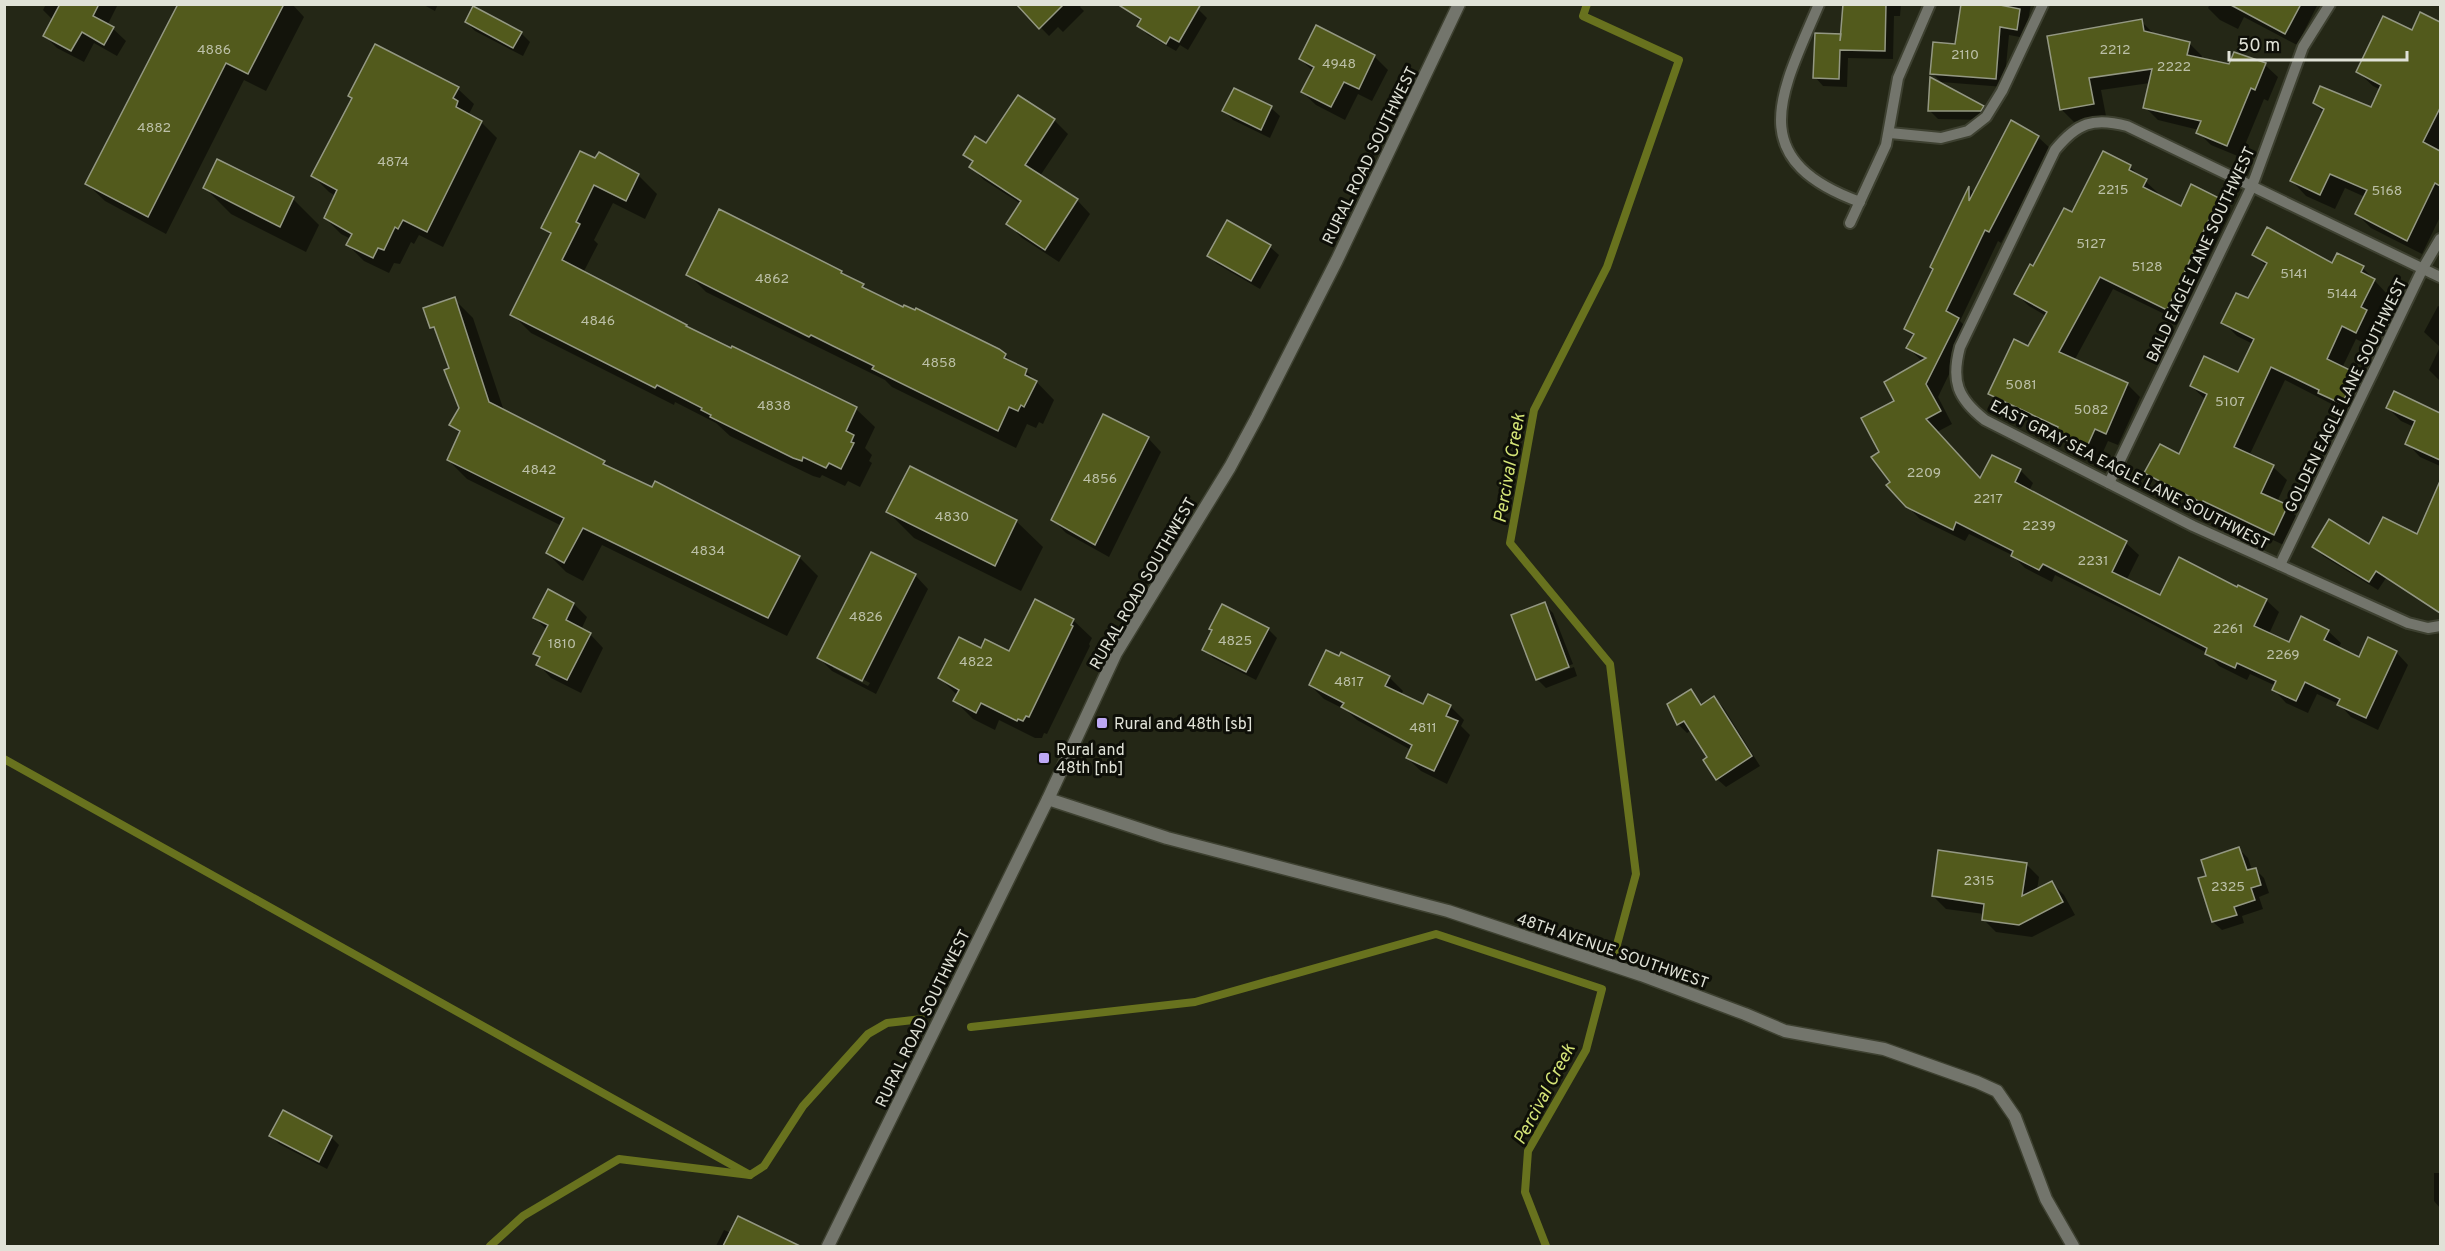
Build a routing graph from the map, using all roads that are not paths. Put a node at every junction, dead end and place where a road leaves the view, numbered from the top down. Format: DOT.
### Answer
graph roads {
  1 [pos="1459,4"];
  2 [pos="1819,4"];
  3 [pos="1930,4"];
  4 [pos="2043,4"];
  5 [pos="2330,4"];
  6 [pos="1890,134"];
  7 [pos="2252,186"];
  8 [pos="1860,202"];
  9 [pos="1850,223"];
  10 [pos="2440,239"];
  11 [pos="2423,268"];
  12 [pos="2440,277"];
  13 [pos="2109,483"];
  14 [pos="2280,565"];
  15 [pos="2440,626"];
  16 [pos="1048,799"];
  17 [pos="828,1246"];
  18 [pos="2073,1246"];
  1 -- 16 [label="street, RURAL ROAD SOUTHWEST"];
  2 -- 8 [label="lane"];
  3 -- 6 [label="lane"];
  4 -- 6 [label="lane"];
  5 -- 7 [label="lane, BALD EAGLE LANE SOUTHWEST"];
  6 -- 8 [label="lane"];
  7 -- 11 [label="lane, EAST GRAY SEA EAGLE LANE SOUTHWEST"];
  7 -- 13 [label="lane, BALD EAGLE LANE SOUTHWEST"];
  7 -- 13 [label="lane, EAST GRAY SEA EAGLE LANE SOUTHWEST"];
  8 -- 9 [label="lane"];
  10 -- 11 [label="lane, GOLDEN EAGLE LANE SOUTHWEST"];
  11 -- 12 [label="lane, EAST GRAY SEA EAGLE LANE SOUTHWEST"];
  11 -- 14 [label="lane, GOLDEN EAGLE LANE SOUTHWEST"];
  13 -- 14 [label="lane, EAST GRAY SEA EAGLE LANE SOUTHWEST"];
  14 -- 15 [label="lane, EAST GRAY SEA EAGLE LANE SOUTHWEST"];
  16 -- 17 [label="street, RURAL ROAD SOUTHWEST"];
  16 -- 18 [label="street, 48TH AVENUE SOUTHWEST"];
}
